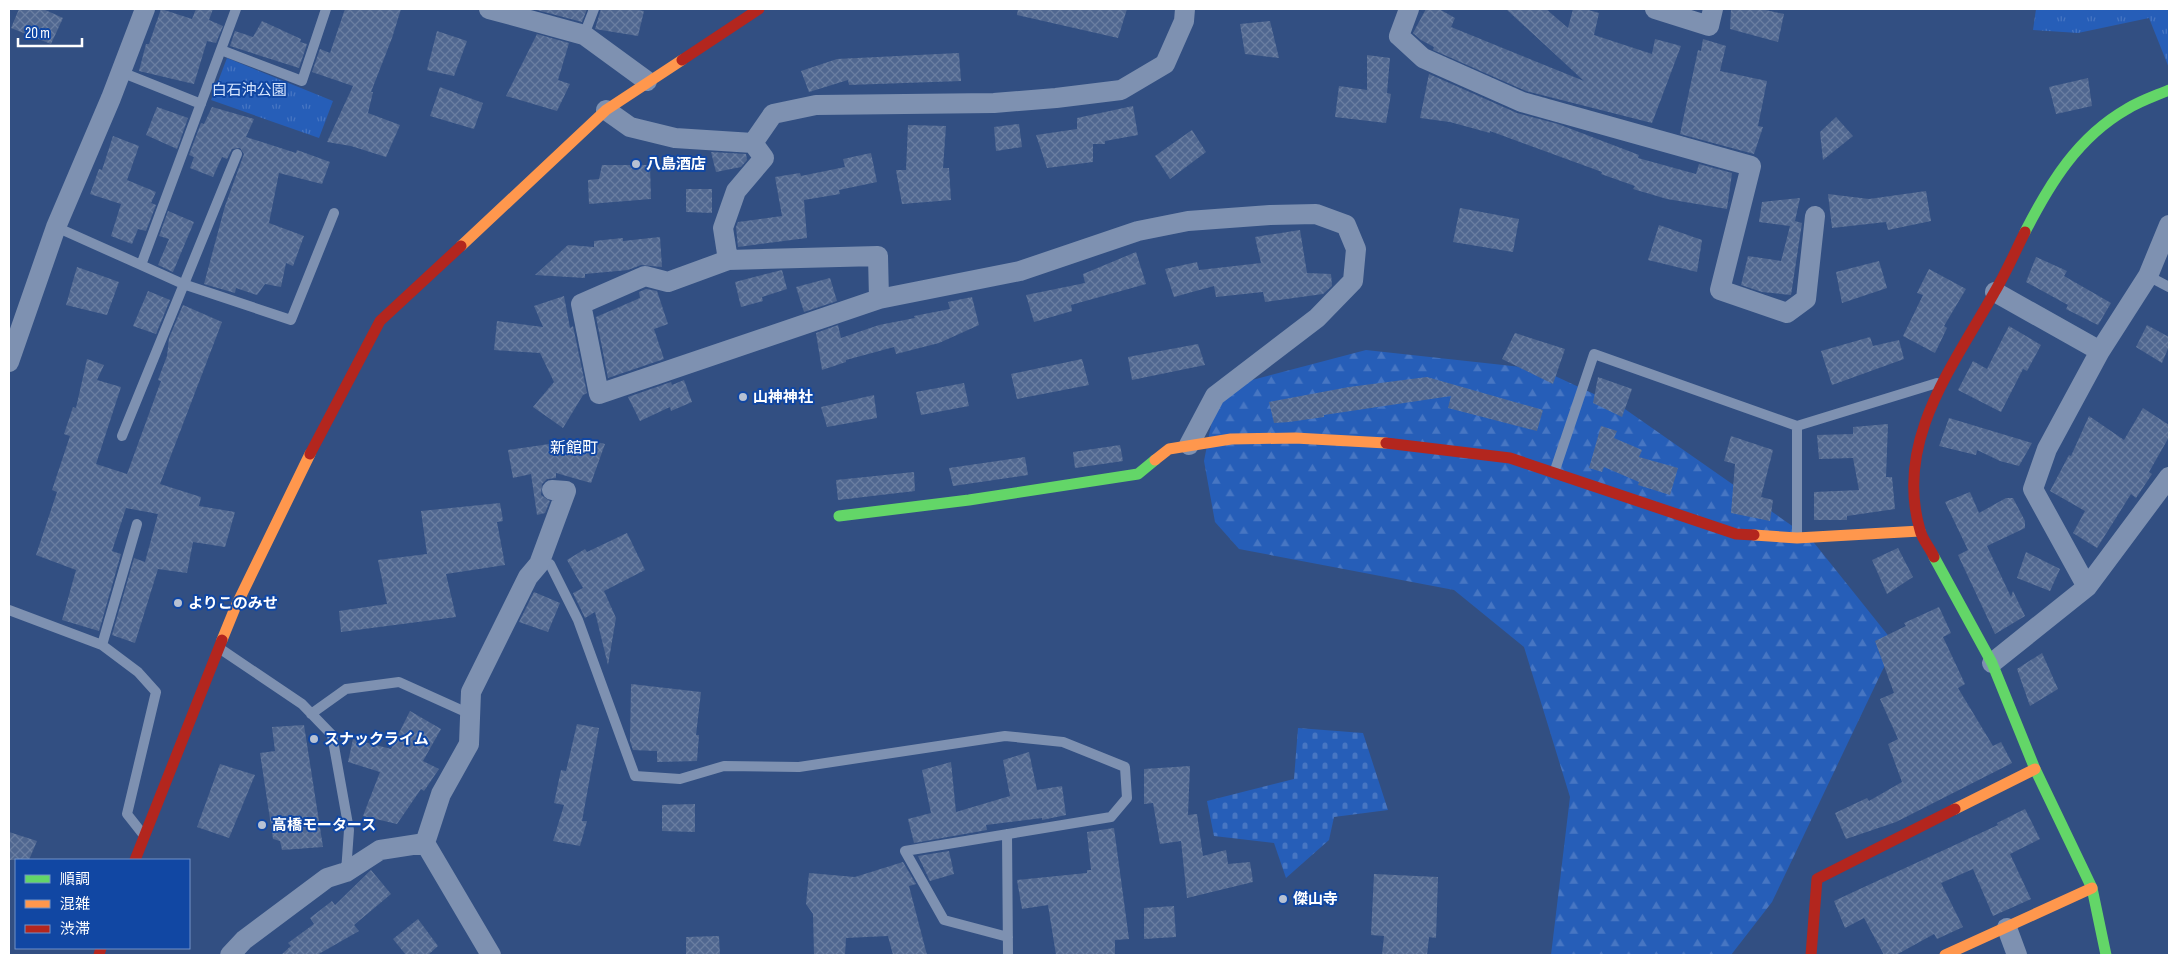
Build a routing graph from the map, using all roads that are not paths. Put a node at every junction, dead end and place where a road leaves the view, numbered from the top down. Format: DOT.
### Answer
graph roads {
  1 [pos="145,9"];
  2 [pos="236,9"];
  3 [pos="326,9"];
  4 [pos="489,9"];
  5 [pos="594,9"];
  6 [pos="759,9"];
  7 [pos="1186,9"];
  8 [pos="1408,9"];
  9 [pos="1654,9"];
  10 [pos="1713,9"];
  11 [pos="584,35"];
  12 [pos="221,50"];
  13 [pos="121,72"];
  14 [pos="647,81"];
  15 [pos="2169,90"];
  16 [pos="201,104"];
  17 [pos="606,110"];
  18 [pos="753,143"];
  19 [pos="237,154"];
  20 [pos="334,214"];
  21 [pos="1815,216"];
  22 [pos="2169,225"];
  23 [pos="56,228"];
  24 [pos="728,260"];
  25 [pos="141,266"];
  26 [pos="2148,276"];
  27 [pos="183,284"];
  28 [pos="2169,287"];
  29 [pos="1995,292"];
  30 [pos="878,299"];
  31 [pos="2100,351"];
  32 [pos="9,362"];
  33 [pos="1941,382"];
  34 [pos="1797,426"];
  35 [pos="122,436"];
  36 [pos="1189,445"];
  37 [pos="1554,473"];
  38 [pos="2169,477"];
  39 [pos="552,490"];
  40 [pos="839,516"];
  41 [pos="137,524"];
  42 [pos="1920,531"];
  43 [pos="1797,538"];
  44 [pos="539,564"];
  45 [pos="2087,587"];
  46 [pos="9,610"];
  47 [pos="102,645"];
  48 [pos="219,648"];
  49 [pos="1992,663"];
  50 [pos="311,714"];
  51 [pos="470,714"];
  52 [pos="2035,769"];
  53 [pos="1006,834"];
  54 [pos="144,836"];
  55 [pos="425,843"];
  56 [pos="135,859"];
  57 [pos="346,872"];
  58 [pos="2092,888"];
  59 [pos="2007,928"];
  60 [pos="1008,937"];
  61 [pos="230,955"];
  62 [pos="491,955"];
  63 [pos="1008,955"];
  64 [pos="1811,955"];
  65 [pos="1945,955"];
  66 [pos="2017,955"];
  67 [pos="2106,955"];
  1 -- 13 [label="street"];
  2 -- 12 [label="lane"];
  3 -- 12 [label="lane"];
  4 -- 11 [label="street"];
  5 -- 11 [label="lane"];
  6 -- 14 [label="street"];
  7 -- 18 [label="street"];
  8 -- 21 [label="street"];
  9 -- 10 [label="street"];
  11 -- 14 [label="street"];
  12 -- 16 [label="lane"];
  13 -- 16 [label="lane"];
  13 -- 23 [label="street"];
  14 -- 17 [label="street"];
  15 -- 29 [label="street"];
  16 -- 25 [label="lane"];
  17 -- 18 [label="street"];
  17 -- 48 [label="street"];
  18 -- 24 [label="street"];
  19 -- 27 [label="lane"];
  20 -- 27 [label="lane"];
  22 -- 26 [label="street"];
  23 -- 25 [label="lane"];
  23 -- 32 [label="street"];
  24 -- 30 [label="street"];
  24 -- 30 [label="street"];
  25 -- 27 [label="lane"];
  26 -- 28 [label="lane"];
  26 -- 31 [label="street"];
  27 -- 35 [label="lane"];
  29 -- 31 [label="street"];
  29 -- 33 [label="street"];
  30 -- 36 [label="street"];
  31 -- 45 [label="street"];
  33 -- 34 [label="lane"];
  33 -- 42 [label="street"];
  34 -- 37 [label="lane"];
  34 -- 43 [label="lane"];
  36 -- 37 [label="street"];
  36 -- 40 [label="street"];
  37 -- 43 [label="street"];
  38 -- 45 [label="street"];
  39 -- 44 [label="street"];
  41 -- 47 [label="lane"];
  42 -- 43 [label="street"];
  42 -- 49 [label="street"];
  44 -- 51 [label="street"];
  44 -- 53 [label="lane"];
  45 -- 49 [label="street"];
  46 -- 47 [label="lane"];
  47 -- 54 [label="lane"];
  48 -- 50 [label="lane"];
  48 -- 54 [label="street"];
  49 -- 52 [label="street"];
  50 -- 51 [label="lane"];
  50 -- 57 [label="lane"];
  51 -- 55 [label="street"];
  52 -- 58 [label="street"];
  52 -- 64 [label="street"];
  53 -- 60 [label="lane"];
  53 -- 60 [label="lane"];
  54 -- 56 [label="street"];
  55 -- 57 [label="street"];
  55 -- 62 [label="street"];
  57 -- 61 [label="street"];
  58 -- 59 [label="street"];
  58 -- 67 [label="street"];
  59 -- 65 [label="street"];
  59 -- 66 [label="street"];
  60 -- 63 [label="lane"];
}
